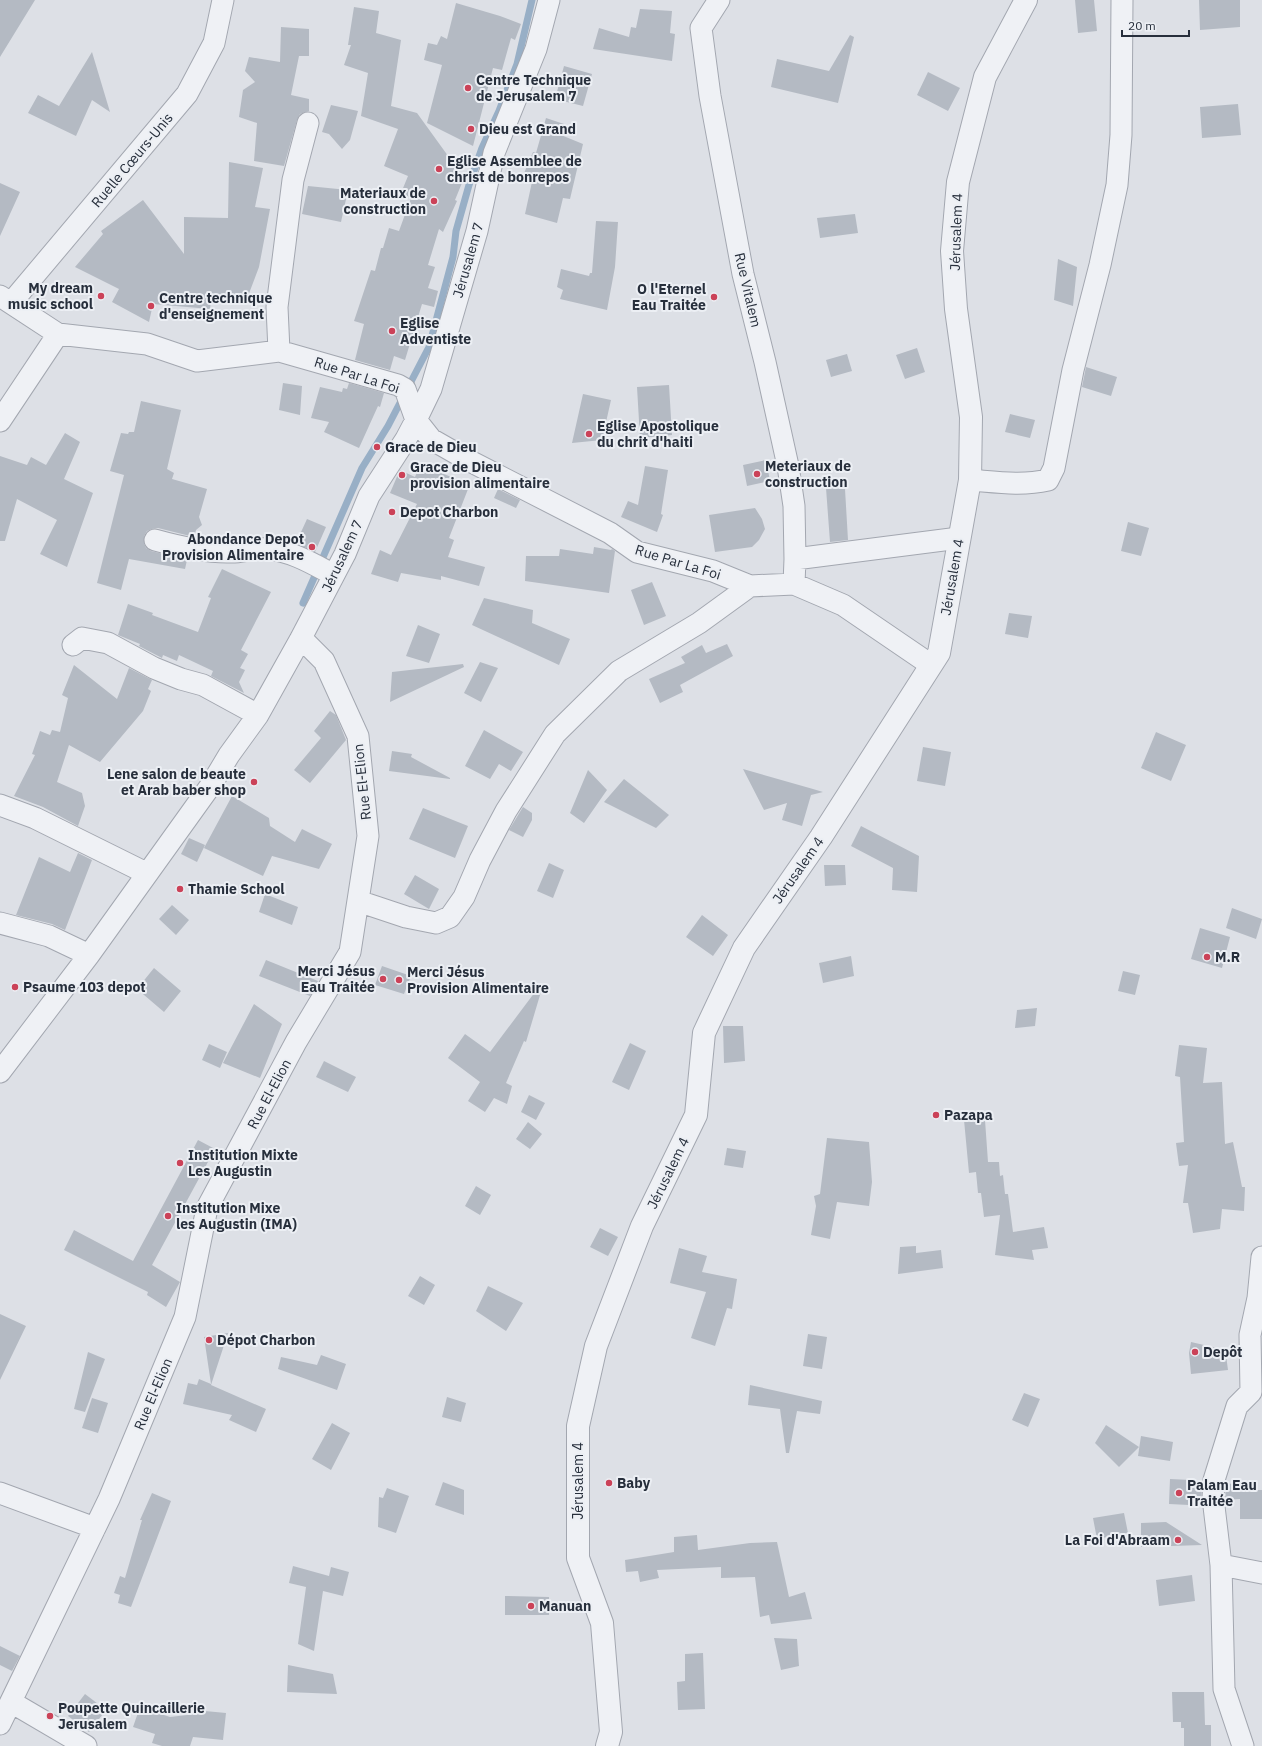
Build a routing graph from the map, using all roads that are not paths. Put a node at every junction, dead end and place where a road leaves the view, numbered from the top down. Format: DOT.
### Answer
graph roads {
  1 [pos="223,0"];
  2 [pos="549,0"];
  3 [pos="719,0"];
  4 [pos="1026,0"];
  5 [pos="1122,0"];
  6 [pos="308,123"];
  7 [pos="5,300"];
  8 [pos="58,334"];
  9 [pos="279,351"];
  10 [pos="416,420"];
  11 [pos="0,421"];
  12 [pos="970,480"];
  13 [pos="959,538"];
  14 [pos="156,540"];
  15 [pos="796,559"];
  16 [pos="334,575"];
  17 [pos="794,584"];
  18 [pos="750,586"];
  19 [pos="301,638"];
  20 [pos="73,645"];
  21 [pos="932,665"];
  22 [pos="258,715"];
  23 [pos="0,805"];
  24 [pos="146,873"];
  25 [pos="358,901"];
  26 [pos="0,923"];
  27 [pos="89,955"];
  28 [pos="0,1072"];
  29 [pos="1262,1257"];
  30 [pos="1257,1394"];
  31 [pos="0,1493"];
  32 [pos="95,1528"];
  33 [pos="1221,1565"];
  34 [pos="1262,1573"];
  35 [pos="11,1702"];
  36 [pos="0,1724"];
  37 [pos="86,1746"];
  38 [pos="607,1746"];
  39 [pos="1244,1746"];
  1 -- 7 [label="street, Ruelle Cœurs-Unis"];
  2 -- 10 [label="street, Jérusalem 7"];
  3 -- 15 [label="street, Rue Vitalem"];
  4 -- 12 [label="street, Jérusalem 4"];
  5 -- 12 [label="street"];
  6 -- 9 [label="street"];
  7 -- 8 [label="street, Rue Par La Foi"];
  8 -- 9 [label="street, Rue Par La Foi"];
  8 -- 11 [label="street"];
  9 -- 10 [label="street, Rue Par La Foi"];
  10 -- 16 [label="street, Jérusalem 7"];
  10 -- 18 [label="street, Rue Par La Foi"];
  12 -- 13 [label="street, Jérusalem 4"];
  13 -- 15 [label="street"];
  13 -- 21 [label="street, Jérusalem 4"];
  14 -- 16 [label="street"];
  15 -- 17 [label="street, Rue Vitalem"];
  16 -- 19 [label="street, Jérusalem 7"];
  17 -- 18 [label="street, Rue Par La Foi"];
  17 -- 21 [label="street, Rue Par La Foi"];
  18 -- 25 [label="street"];
  19 -- 22 [label="street, Jérusalem 7"];
  19 -- 25 [label="street, Rue El-Elion"];
  20 -- 22 [label="street"];
  21 -- 38 [label="street, Jérusalem 4"];
  22 -- 24 [label="street, Jérusalem 7"];
  23 -- 24 [label="street"];
  24 -- 27 [label="street, Jérusalem 7"];
  25 -- 32 [label="street, Rue El-Elion"];
  26 -- 27 [label="street"];
  27 -- 28 [label="street, Jérusalem 7"];
  29 -- 30 [label="street"];
  30 -- 33 [label="street"];
  31 -- 32 [label="street"];
  32 -- 35 [label="street, Rue El-Elion"];
  33 -- 34 [label="street"];
  33 -- 39 [label="street"];
  35 -- 36 [label="street, Rue El-Elion"];
  35 -- 37 [label="street"];
}
